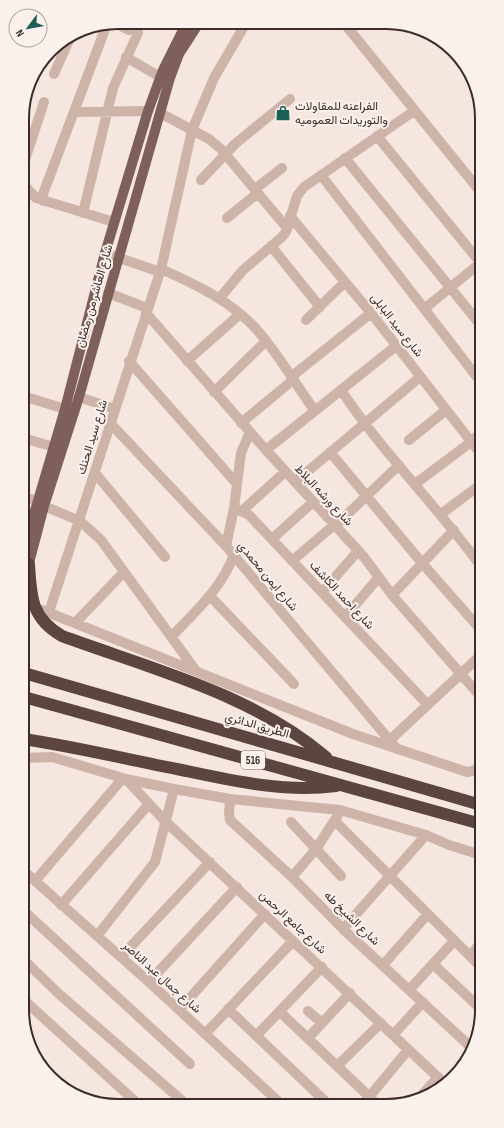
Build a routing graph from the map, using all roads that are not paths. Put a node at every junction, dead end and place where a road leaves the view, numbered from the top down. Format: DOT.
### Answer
graph roads {
  1 [pos="135,29"];
  2 [pos="184,29"];
  3 [pos="195,29"];
  4 [pos="243,29"];
  5 [pos="349,29"];
  6 [pos="105,30"];
  7 [pos="67,46"];
  8 [pos="126,57"];
  9 [pos="54,74"];
  10 [pos="160,77"];
  11 [pos="290,99"];
  12 [pos="44,102"];
  13 [pos="148,111"];
  14 [pos="414,111"];
  15 [pos="75,112"];
  16 [pos="106,112"];
  17 [pos="160,113"];
  18 [pos="192,130"];
  19 [pos="377,136"];
  20 [pos="29,148"];
  21 [pos="225,154"];
  22 [pos="345,158"];
  23 [pos="282,168"];
  24 [pos="321,175"];
  25 [pos="202,180"];
  26 [pos="475,185"];
  27 [pos="29,191"];
  28 [pos="257,191"];
  29 [pos="43,201"];
  30 [pos="84,213"];
  31 [pos="290,216"];
  32 [pos="227,218"];
  33 [pos="114,222"];
  34 [pos="287,228"];
  35 [pos="271,246"];
  36 [pos="105,253"];
  37 [pos="475,255"];
  38 [pos="118,258"];
  39 [pos="475,267"];
  40 [pos="160,271"];
  41 [pos="345,282"];
  42 [pos="450,287"];
  43 [pos="108,293"];
  44 [pos="219,299"];
  45 [pos="320,307"];
  46 [pos="424,309"];
  47 [pos="146,311"];
  48 [pos="372,313"];
  49 [pos="240,314"];
  50 [pos="475,318"];
  51 [pos="306,320"];
  52 [pos="266,340"];
  53 [pos="396,346"];
  54 [pos="129,361"];
  55 [pos="188,361"];
  56 [pos="475,375"];
  57 [pos="420,377"];
  58 [pos="292,379"];
  59 [pos="341,390"];
  60 [pos="214,392"];
  61 [pos="79,397"];
  62 [pos="29,398"];
  63 [pos="66,410"];
  64 [pos="115,410"];
  65 [pos="446,410"];
  66 [pos="315,411"];
  67 [pos="241,423"];
  68 [pos="111,424"];
  69 [pos="363,424"];
  70 [pos="250,432"];
  71 [pos="475,438"];
  72 [pos="29,440"];
  73 [pos="409,440"];
  74 [pos="471,442"];
  75 [pos="54,447"];
  76 [pos="475,447"];
  77 [pos="266,450"];
  78 [pos="330,452"];
  79 [pos="399,465"];
  80 [pos="95,472"];
  81 [pos="285,472"];
  82 [pos="295,482"];
  83 [pos="238,484"];
  84 [pos="415,484"];
  85 [pos="475,489"];
  86 [pos="367,495"];
  87 [pos="29,499"];
  88 [pos="313,502"];
  89 [pos="41,504"];
  90 [pos="238,509"];
  91 [pos="441,514"];
  92 [pos="80,521"];
  93 [pos="335,525"];
  94 [pos="29,527"];
  95 [pos="454,530"];
  96 [pos="272,539"];
  97 [pos="226,546"];
  98 [pos="358,551"];
  99 [pos="234,555"];
  100 [pos="165,557"];
  101 [pos="475,558"];
  102 [pos="292,561"];
  103 [pos="422,563"];
  104 [pos="29,564"];
  105 [pos="124,572"];
  106 [pos="379,577"];
  107 [pos="322,592"];
  108 [pos="392,595"];
  109 [pos="210,596"];
  110 [pos="34,606"];
  111 [pos="48,612"];
  112 [pos="345,617"];
  113 [pos="75,623"];
  114 [pos="475,623"];
  115 [pos="171,637"];
  116 [pos="475,661"];
  117 [pos="196,671"];
  118 [pos="29,675"];
  119 [pos="460,675"];
  120 [pos="294,684"];
  121 [pos="475,691"];
  122 [pos="29,698"];
  123 [pos="428,705"];
  124 [pos="29,740"];
  125 [pos="390,740"];
  126 [pos="399,750"];
  127 [pos="29,758"];
  128 [pos="330,761"];
  129 [pos="475,769"];
  130 [pos="124,778"];
  131 [pos="343,785"];
  132 [pos="174,790"];
  133 [pos="230,799"];
  134 [pos="475,803"];
  135 [pos="149,804"];
  136 [pos="340,810"];
  137 [pos="166,821"];
  138 [pos="335,821"];
  139 [pos="291,822"];
  140 [pos="475,822"];
  141 [pos="426,835"];
  142 [pos="316,849"];
  143 [pos="475,853"];
  144 [pos="210,862"];
  145 [pos="389,875"];
  146 [pos="29,876"];
  147 [pos="341,876"];
  148 [pos="292,877"];
  149 [pos="35,881"];
  150 [pos="237,887"];
  151 [pos="62,905"];
  152 [pos="265,914"];
  153 [pos="428,914"];
  154 [pos="29,916"];
  155 [pos="343,929"];
  156 [pos="97,936"];
  157 [pos="293,941"];
  158 [pos="454,941"];
  159 [pos="475,950"];
  160 [pos="470,956"];
  161 [pos="121,957"];
  162 [pos="475,961"];
  163 [pos="433,964"];
  164 [pos="29,965"];
  165 [pos="383,965"];
  166 [pos="322,967"];
  167 [pos="149,982"];
  168 [pos="410,989"];
  169 [pos="350,993"];
  170 [pos="423,1002"];
  171 [pos="475,1003"];
  172 [pos="29,1005"];
  173 [pos="228,1009"];
  174 [pos="179,1010"];
  175 [pos="308,1011"];
  176 [pos="280,1012"];
  177 [pos="381,1022"];
  178 [pos="322,1024"];
  179 [pos="205,1034"];
  180 [pos="393,1035"];
  181 [pos="256,1036"];
  182 [pos="308,1038"];
  183 [pos="468,1044"];
  184 [pos="408,1050"];
  185 [pos="190,1064"];
  186 [pos="337,1066"];
  187 [pos="441,1080"];
  188 [pos="318,1095"];
  189 [pos="133,1099"];
  190 [pos="180,1099"];
  191 [pos="276,1099"];
  192 [pos="314,1099"];
  193 [pos="322,1099"];
  194 [pos="368,1099"];
  195 [pos="371,1099"];
  1 -- 8 [label="street"];
  2 -- 10 [label="main road, شارع العاشر من رمضان"];
  3 -- 17 [label="main road, شارع العاشر من رمضان"];
  4 -- 18 [label="street, شارع سيد الحنك"];
  5 -- 14 [label="street"];
  6 -- 15 [label="street"];
  7 -- 9 [label="street"];
  8 -- 10 [label="street"];
  8 -- 16 [label="street"];
  10 -- 13 [label="main road, شارع العاشر من رمضان"];
  11 -- 21 [label="street"];
  12 -- 20 [label="street"];
  13 -- 16 [label="street"];
  13 -- 33 [label="main road, شارع العاشر من رمضان"];
  14 -- 19 [label="street"];
  14 -- 26 [label="street"];
  15 -- 16 [label="street"];
  15 -- 29 [label="street"];
  16 -- 30 [label="street"];
  17 -- 18 [label="street"];
  17 -- 38 [label="main road, شارع العاشر من رمضان"];
  18 -- 21 [label="street"];
  18 -- 40 [label="street, شارع سيد الحنك"];
  19 -- 22 [label="street"];
  19 -- 37 [label="street"];
  21 -- 25 [label="street"];
  21 -- 28 [label="street"];
  22 -- 24 [label="street"];
  22 -- 42 [label="street"];
  23 -- 28 [label="street"];
  24 -- 31 [label="street"];
  24 -- 46 [label="street"];
  27 -- 29 [label="street"];
  28 -- 32 [label="street"];
  28 -- 34 [label="street"];
  29 -- 30 [label="street"];
  30 -- 33 [label="street"];
  31 -- 34 [label="street"];
  31 -- 41 [label="street, شارع سيد البابلى"];
  33 -- 36 [label="main road, شارع العاشر من رمضان"];
  34 -- 35 [label="street"];
  35 -- 44 [label="street"];
  35 -- 45 [label="street"];
  36 -- 38 [label="street"];
  36 -- 63 [label="main road, شارع العاشر من رمضان"];
  38 -- 40 [label="street"];
  38 -- 43 [label="main road, شارع العاشر من رمضان"];
  39 -- 42 [label="street"];
  40 -- 44 [label="street"];
  40 -- 47 [label="street, شارع سيد الحنك"];
  41 -- 45 [label="street"];
  41 -- 48 [label="street, شارع سيد البابلى"];
  42 -- 46 [label="street"];
  42 -- 50 [label="street"];
  43 -- 47 [label="street"];
  43 -- 61 [label="main road, شارع العاشر من رمضان"];
  44 -- 49 [label="street"];
  45 -- 51 [label="street"];
  46 -- 56 [label="street"];
  47 -- 54 [label="street, شارع سيد الحنك"];
  47 -- 55 [label="street, شارع ورشه البلاط"];
  48 -- 53 [label="street, شارع سيد البابلى"];
  48 -- 58 [label="street"];
  49 -- 52 [label="street"];
  49 -- 55 [label="street"];
  52 -- 58 [label="street"];
  52 -- 60 [label="street"];
  53 -- 57 [label="street, شارع سيد البابلى"];
  53 -- 59 [label="street"];
  54 -- 64 [label="street, شارع سيد الحنك"];
  54 -- 83 [label="street"];
  55 -- 60 [label="street, شارع ورشه البلاط"];
  57 -- 65 [label="street, شارع سيد البابلى"];
  57 -- 69 [label="street"];
  58 -- 66 [label="street"];
  58 -- 67 [label="street"];
  59 -- 66 [label="street"];
  59 -- 69 [label="street"];
  60 -- 67 [label="street, شارع ورشه البلاط"];
  61 -- 64 [label="street"];
  61 -- 89 [label="main road, شارع العاشر من رمضان"];
  62 -- 63 [label="street"];
  63 -- 75 [label="main road, شارع العاشر من رمضان"];
  64 -- 68 [label="street, شارع سيد الحنك"];
  65 -- 73 [label="street"];
  65 -- 74 [label="street, شارع سيد البابلى"];
  66 -- 77 [label="street"];
  67 -- 70 [label="street, شارع ورشه البلاط"];
  68 -- 80 [label="street, شارع سيد الحنك"];
  68 -- 97 [label="street, شارع ايمن محمدي"];
  69 -- 78 [label="street"];
  69 -- 79 [label="street"];
  70 -- 77 [label="street, شارع ورشه البلاط"];
  70 -- 83 [label="street"];
  71 -- 74 [label="street"];
  72 -- 75 [label="street"];
  74 -- 76 [label="street, شارع سيد البابلى"];
  74 -- 84 [label="street"];
  75 -- 89 [label="main road, شارع العاشر من رمضان"];
  77 -- 81 [label="street, شارع ورشه البلاط"];
  78 -- 82 [label="street"];
  78 -- 86 [label="street"];
  79 -- 84 [label="street"];
  79 -- 86 [label="street"];
  80 -- 92 [label="street, شارع سيد الحنك"];
  80 -- 100 [label="street"];
  81 -- 82 [label="street, شارع ورشه البلاط"];
  81 -- 90 [label="street"];
  82 -- 88 [label="street, شارع ورشه البلاط"];
  83 -- 90 [label="street"];
  84 -- 91 [label="street"];
  85 -- 91 [label="street"];
  86 -- 93 [label="street"];
  86 -- 103 [label="street"];
  87 -- 89 [label="street"];
  88 -- 93 [label="street, شارع ورشه البلاط"];
  88 -- 96 [label="street"];
  89 -- 92 [label="street"];
  89 -- 94 [label="main road, شارع العاشر من رمضان"];
  89 -- 104 [label="main road, شارع العاشر من رمضان"];
  90 -- 96 [label="street, شارع احمد الكاشف"];
  90 -- 97 [label="street"];
  91 -- 95 [label="street"];
  92 -- 105 [label="street"];
  92 -- 111 [label="street, شارع سيد الحنك"];
  93 -- 98 [label="street, شارع ورشه البلاط"];
  93 -- 102 [label="street"];
  95 -- 101 [label="street"];
  95 -- 103 [label="street"];
  96 -- 102 [label="street, شارع احمد الكاشف"];
  97 -- 99 [label="street, شارع ايمن محمدي"];
  98 -- 106 [label="street, شارع ورشه البلاط"];
  98 -- 107 [label="street"];
  99 -- 109 [label="street"];
  99 -- 125 [label="street, شارع ايمن محمدي"];
  102 -- 107 [label="street, شارع احمد الكاشف"];
  103 -- 108 [label="street"];
  103 -- 114 [label="street"];
  104 -- 110 [label="highway"];
  105 -- 113 [label="street"];
  105 -- 115 [label="street"];
  106 -- 108 [label="street, شارع ورشه البلاط"];
  106 -- 112 [label="street"];
  107 -- 112 [label="street, شارع احمد الكاشف"];
  108 -- 119 [label="street, شارع ورشه البلاط"];
  109 -- 115 [label="street"];
  109 -- 120 [label="street"];
  110 -- 111 [label="street"];
  110 -- 128 [label="highway"];
  111 -- 113 [label="street"];
  112 -- 123 [label="street, شارع احمد الكاشف"];
  113 -- 117 [label="street"];
  115 -- 117 [label="street"];
  116 -- 119 [label="street"];
  117 -- 126 [label="street"];
  118 -- 128 [label="highway, الطريق الدائري / 516"];
  119 -- 121 [label="street, شارع ورشه البلاط"];
  119 -- 123 [label="street"];
  122 -- 131 [label="highway, 516"];
  123 -- 125 [label="street"];
  124 -- 131 [label="highway"];
  125 -- 126 [label="street, شارع ايمن محمدي"];
  126 -- 129 [label="street"];
  127 -- 130 [label="street"];
  128 -- 134 [label="highway, الطريق الدائري / 516"];
  130 -- 132 [label="street"];
  130 -- 135 [label="street, شارع جامع الرحمن"];
  130 -- 149 [label="street"];
  131 -- 140 [label="highway, 516"];
  132 -- 133 [label="street"];
  132 -- 137 [label="street"];
  133 -- 136 [label="street"];
  133 -- 148 [label="street, شارع الشيخ طه"];
  135 -- 137 [label="street, شارع جامع الرحمن"];
  135 -- 151 [label="street"];
  136 -- 138 [label="street"];
  136 -- 141 [label="street"];
  137 -- 144 [label="street, شارع جامع الرحمن"];
  137 -- 156 [label="street"];
  138 -- 142 [label="street"];
  138 -- 145 [label="street"];
  139 -- 142 [label="street"];
  141 -- 143 [label="street"];
  141 -- 145 [label="street"];
  142 -- 147 [label="street"];
  142 -- 148 [label="street"];
  144 -- 150 [label="street, شارع جامع الرحمن"];
  144 -- 161 [label="street"];
  145 -- 153 [label="street"];
  145 -- 155 [label="street"];
  146 -- 149 [label="street, شارع جمال عبد الناصر"];
  148 -- 155 [label="street, شارع الشيخ طه"];
  149 -- 151 [label="street, شارع جمال عبد الناصر"];
  150 -- 152 [label="street, شارع جامع الرحمن"];
  150 -- 167 [label="street"];
  151 -- 156 [label="street, شارع جمال عبد الناصر"];
  152 -- 157 [label="street, شارع جامع الرحمن"];
  152 -- 174 [label="street"];
  153 -- 158 [label="street"];
  153 -- 165 [label="street"];
  154 -- 185 [label="street"];
  155 -- 165 [label="street, شارع الشيخ طه"];
  156 -- 161 [label="street, شارع جمال عبد الناصر"];
  157 -- 166 [label="street, شارع جامع الرحمن"];
  157 -- 173 [label="street"];
  158 -- 160 [label="street"];
  158 -- 163 [label="street"];
  159 -- 160 [label="street"];
  160 -- 162 [label="street"];
  161 -- 167 [label="street, شارع جمال عبد الناصر"];
  163 -- 168 [label="street"];
  163 -- 171 [label="street"];
  164 -- 190 [label="street"];
  165 -- 168 [label="street, شارع الشيخ طه"];
  166 -- 169 [label="street, شارع جامع الرحمن"];
  166 -- 176 [label="street"];
  167 -- 174 [label="street, شارع جمال عبد الناصر"];
  168 -- 170 [label="street, شارع الشيخ طه"];
  169 -- 177 [label="street, شارع جامع الرحمن"];
  169 -- 178 [label="street"];
  170 -- 180 [label="street"];
  170 -- 183 [label="street, شارع الشيخ طه"];
  172 -- 189 [label="street"];
  173 -- 179 [label="street"];
  173 -- 181 [label="street"];
  174 -- 179 [label="street, شارع جمال عبد الناصر"];
  175 -- 178 [label="street"];
  176 -- 181 [label="street"];
  176 -- 182 [label="street"];
  177 -- 180 [label="street, شارع جامع الرحمن"];
  177 -- 186 [label="street"];
  178 -- 182 [label="street"];
  179 -- 191 [label="street, شارع جمال عبد الناصر"];
  180 -- 184 [label="street, شارع جامع الرحمن"];
  181 -- 188 [label="street"];
  182 -- 186 [label="street"];
  184 -- 187 [label="street, شارع جامع الرحمن"];
  184 -- 195 [label="street"];
  186 -- 194 [label="street"];
  188 -- 192 [label="street"];
  188 -- 193 [label="street"];
}
